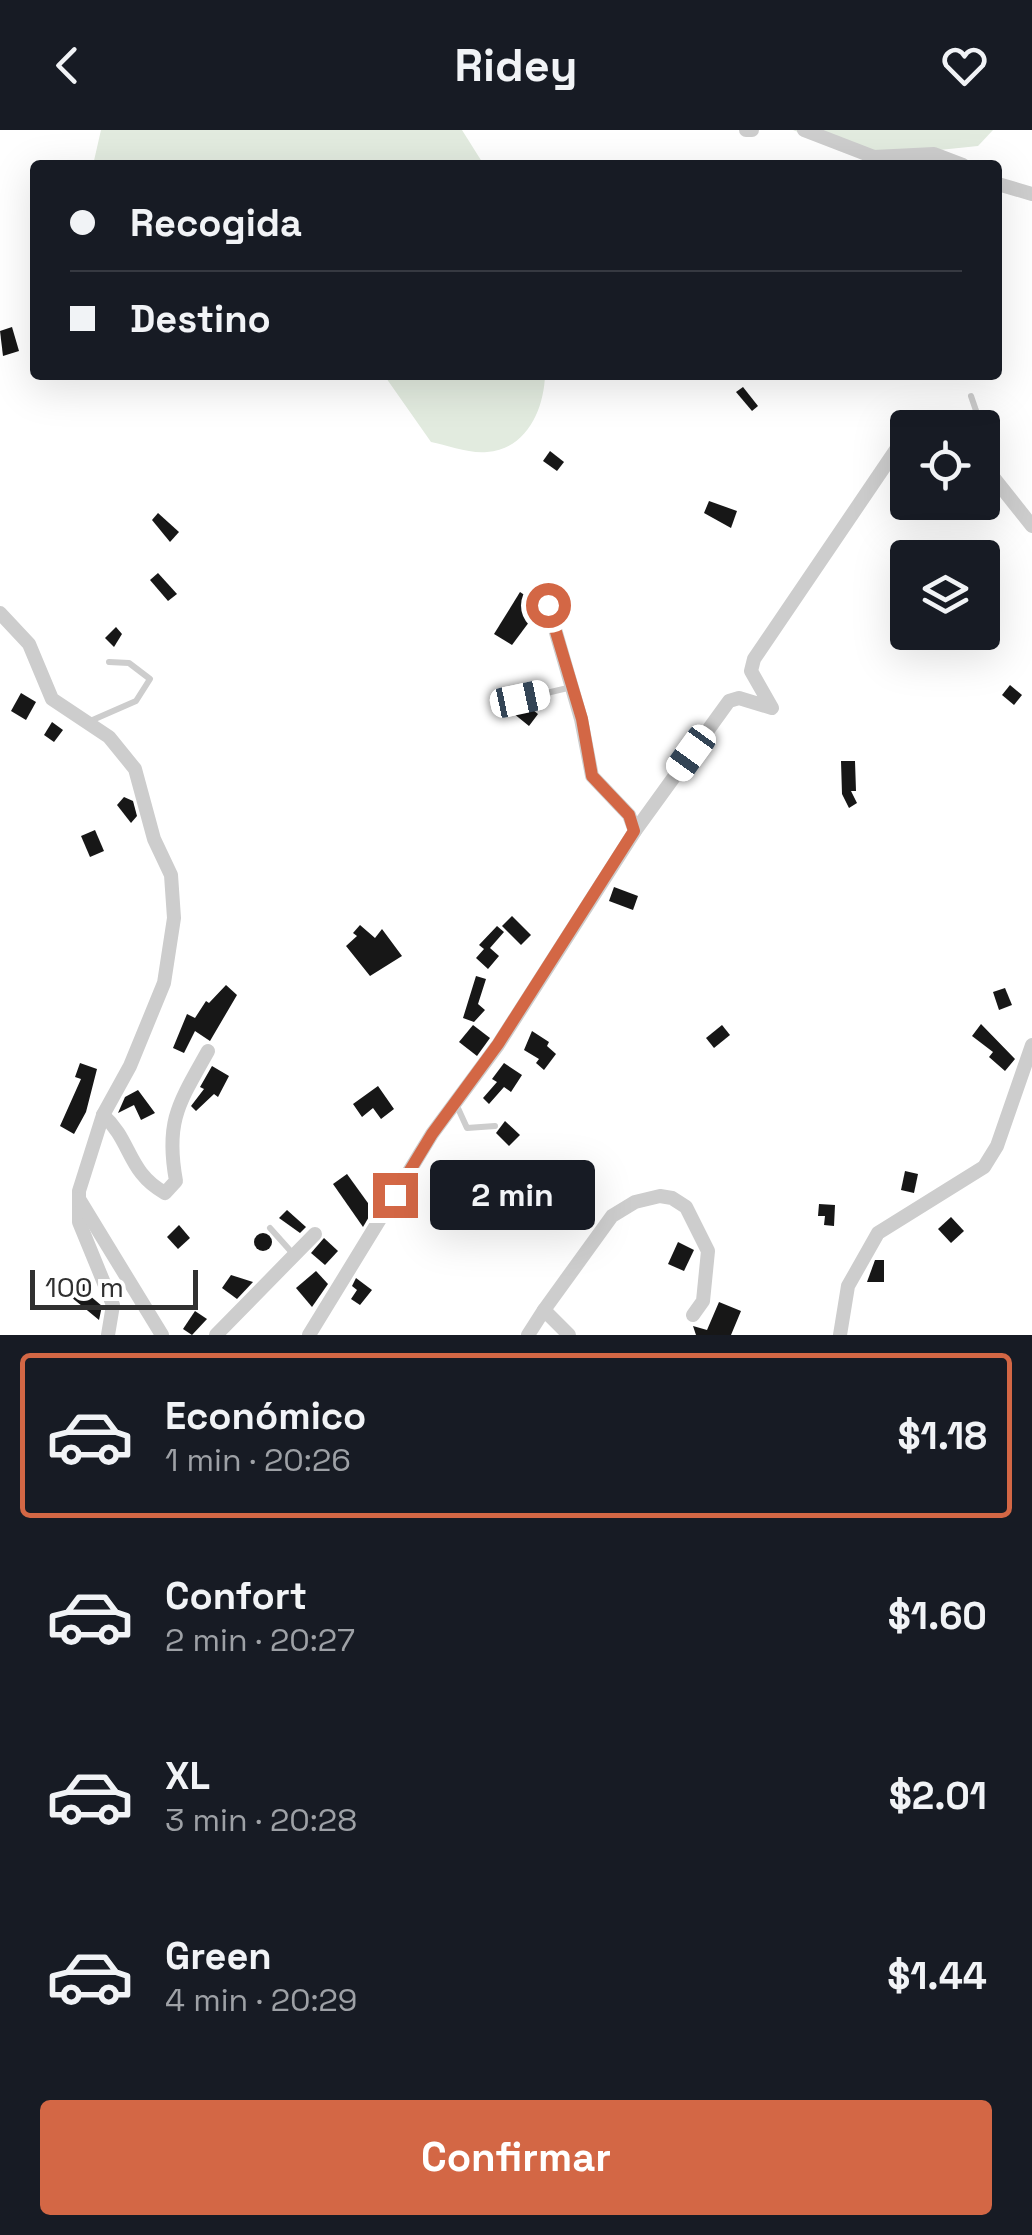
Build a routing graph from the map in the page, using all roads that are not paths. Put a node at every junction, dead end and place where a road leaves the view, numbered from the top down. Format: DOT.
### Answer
graph roads {
  1 [pos="804,130"];
  2 [pos="950,160"];
  3 [pos="1002,185"];
  4 [pos="1032,194"];
  5 [pos="971,396"];
  6 [pos="976,410"];
  7 [pos="890,459"];
  8 [pos="1000,485"];
  9 [pos="1032,526"];
  10 [pos="548,605"];
  11 [pos="0,612"];
  12 [pos="108,662"];
  13 [pos="573,687"];
  14 [pos="520,699"];
  15 [pos="86,723"];
  16 [pos="634,831"];
  17 [pos="1032,1045"];
  18 [pos="208,1052"];
  19 [pos="456,1105"];
  20 [pos="103,1115"];
  21 [pos="496,1126"];
  22 [pos="79,1198"];
  23 [pos="270,1228"];
  24 [pos="314,1234"];
  25 [pos="296,1257"];
  26 [pos="544,1310"];
  27 [pos="692,1315"];
  28 [pos="158,1332"];
  29 [pos="108,1335"];
  30 [pos="216,1335"];
  31 [pos="309,1335"];
  32 [pos="528,1335"];
  33 [pos="569,1335"];
  34 [pos="840,1335"];
  1 -- 2 [label="street"];
  3 -- 4 [label="street"];
  5 -- 6 [label="lane"];
  7 -- 16 [label="street"];
  8 -- 9 [label="street"];
  10 -- 13 [label="street"];
  11 -- 15 [label="street"];
  12 -- 15 [label="lane"];
  13 -- 14 [label="lane"];
  13 -- 16 [label="street"];
  15 -- 20 [label="street"];
  16 -- 19 [label="street"];
  17 -- 34 [label="street"];
  18 -- 20 [label="street"];
  19 -- 21 [label="lane"];
  19 -- 31 [label="street"];
  20 -- 22 [label="street"];
  22 -- 28 [label="street"];
  22 -- 29 [label="street"];
  23 -- 25 [label="lane"];
  24 -- 25 [label="street"];
  25 -- 30 [label="street"];
  26 -- 27 [label="street"];
  26 -- 32 [label="street"];
  26 -- 33 [label="street"];
}
